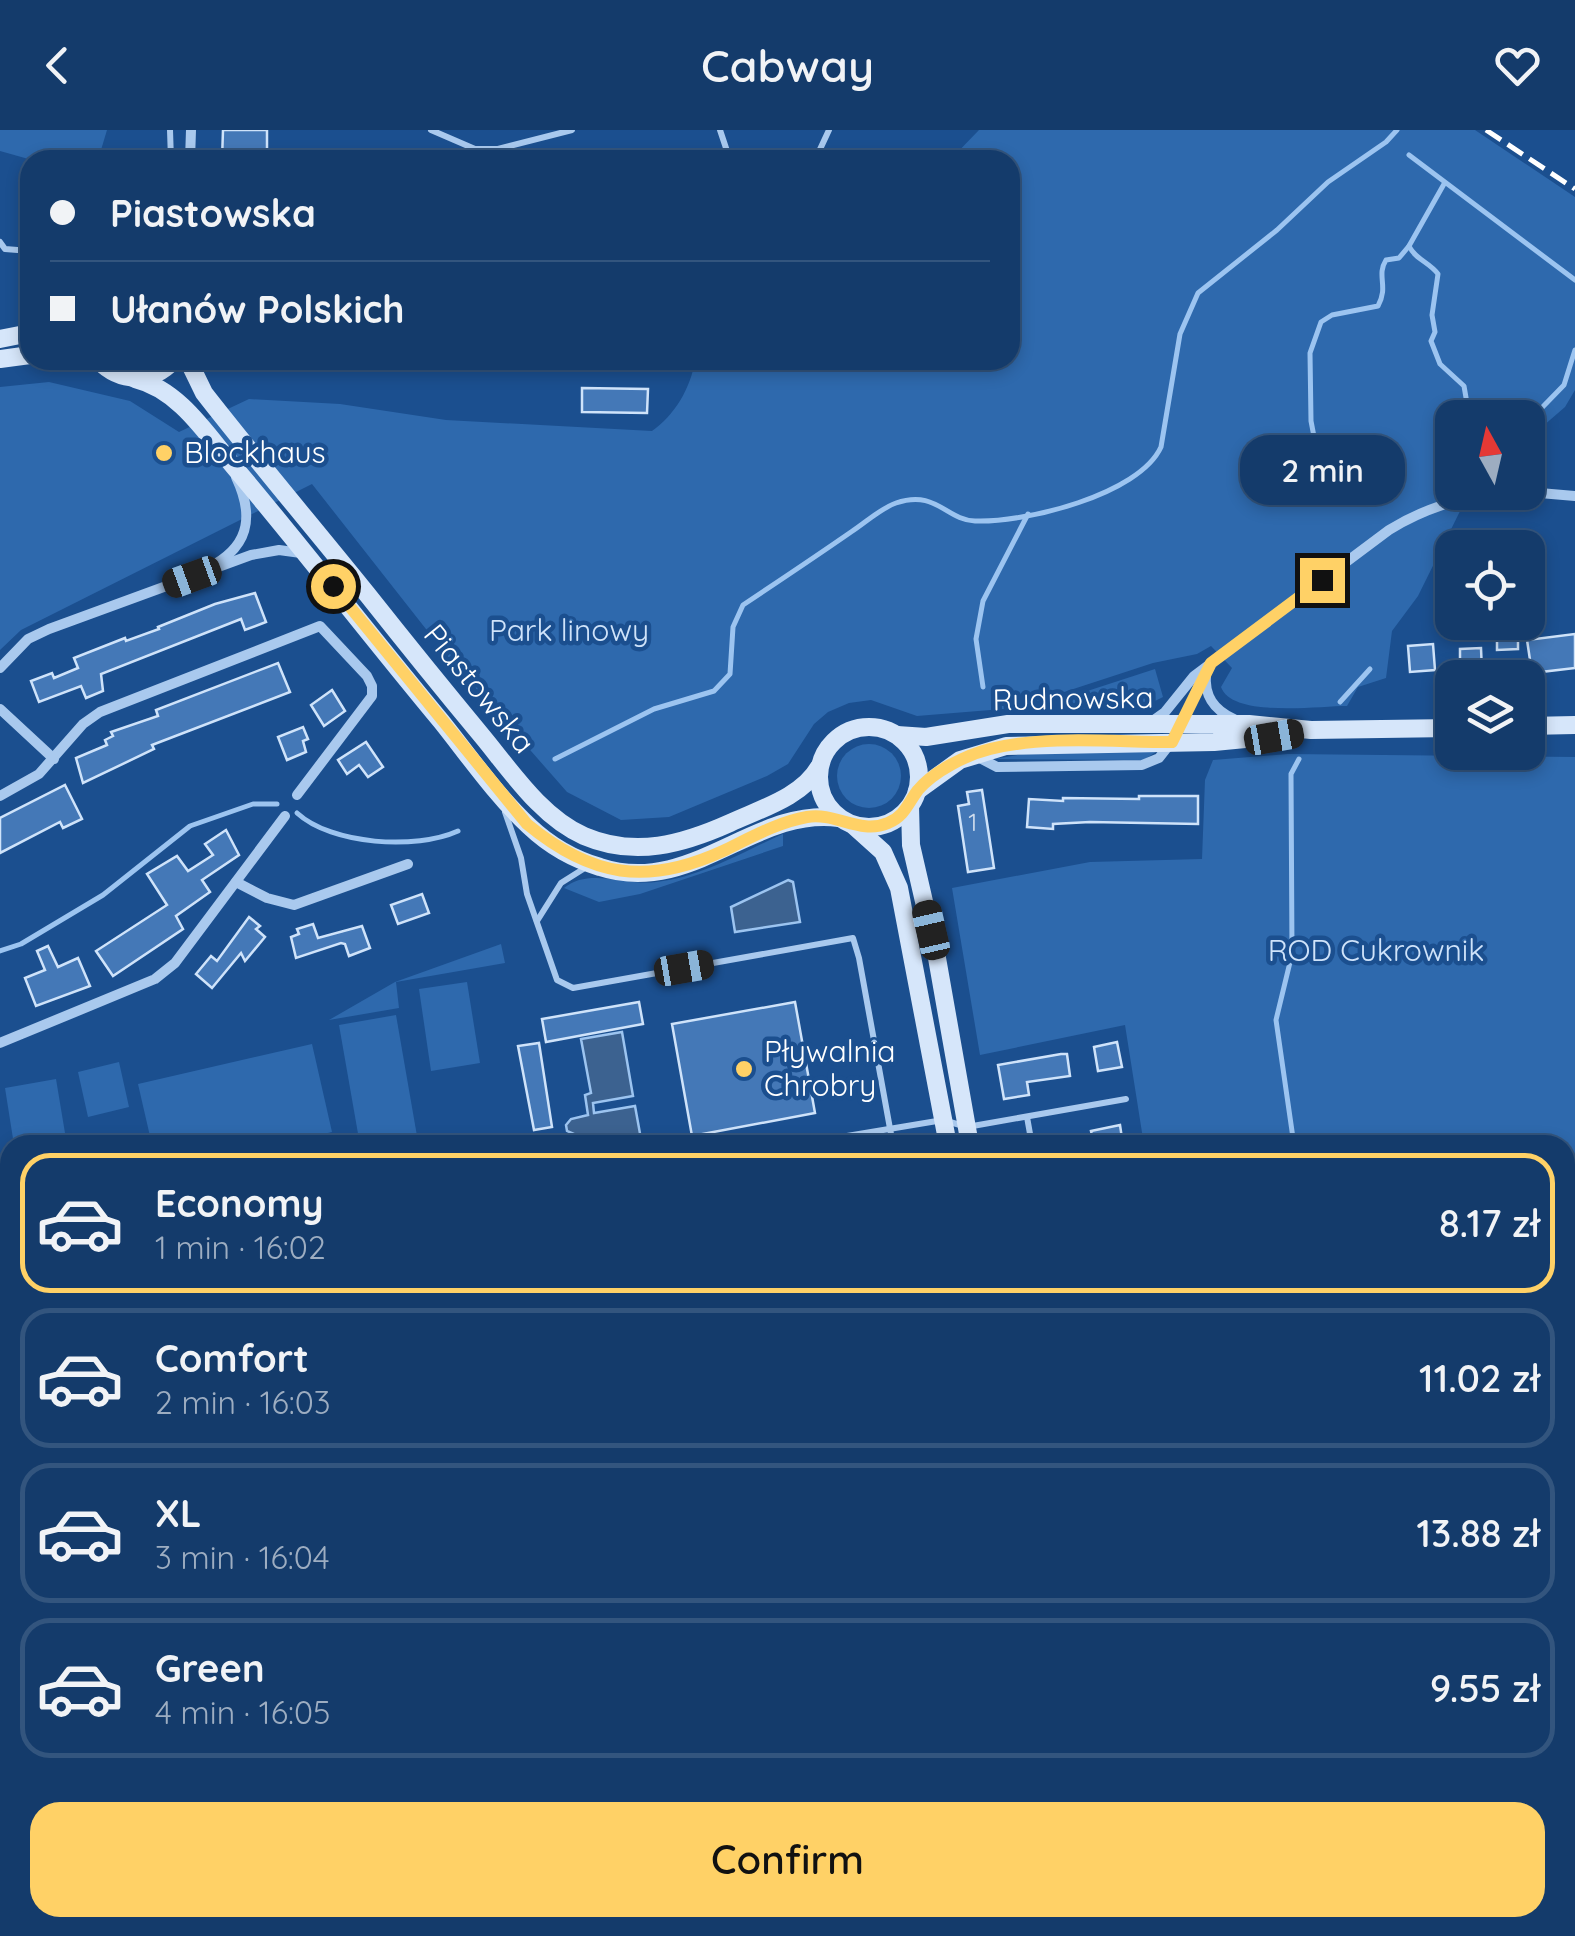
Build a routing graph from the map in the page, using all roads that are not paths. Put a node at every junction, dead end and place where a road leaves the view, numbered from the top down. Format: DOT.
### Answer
graph roads {
  1 [pos="431,130"];
  2 [pos="572,130"];
  3 [pos="109,370"];
  4 [pos="162,370"];
  5 [pos="193,370"];
  6 [pos="135,378"];
  7 [pos="226,458"];
  8 [pos="1545,493"];
  9 [pos="1575,496"];
  10 [pos="1435,506"];
  11 [pos="310,557"];
  12 [pos="192,577"];
  13 [pos="1211,663"];
  14 [pos="0,668"];
  15 [pos="0,708"];
  16 [pos="1249,724"];
  17 [pos="1575,724"];
  18 [pos="1146,725"];
  19 [pos="1181,725"];
  20 [pos="1545,725"];
  21 [pos="1435,728"];
  22 [pos="1311,730"];
  23 [pos="897,736"];
  24 [pos="1172,742"];
  25 [pos="54,759"];
  26 [pos="819,767"];
  27 [pos="492,784"];
  28 [pos="297,794"];
  29 [pos="0,796"];
  30 [pos="913,799"];
  31 [pos="285,816"];
  32 [pos="846,821"];
  33 [pos="408,864"];
  34 [pos="592,864"];
  35 [pos="236,882"];
  36 [pos="536,922"];
  37 [pos="0,1043"];
  38 [pos="1126,1099"];
  39 [pos="1027,1116"];
  40 [pos="944,1120"];
  41 [pos="890,1128"];
  42 [pos="850,1135"];
  43 [pos="891,1135"];
  44 [pos="946,1135"];
  45 [pos="966,1135"];
  46 [pos="968,1135"];
  47 [pos="971,1135"];
  48 [pos="1030,1135"];
  1 -- 2 [label="lane"];
  3 -- 6 [label="main road, Piastowska"];
  4 -- 6 [label="main road"];
  5 -- 26 [label="main road, Piastowska"];
  6 -- 7 [label="main road, Piastowska"];
  7 -- 11 [label="main road, Piastowska"];
  7 -- 12 [label="street"];
  8 -- 9 [label="street"];
  10 -- 13 [label="street"];
  11 -- 12 [label="street"];
  11 -- 27 [label="main road, Piastowska"];
  12 -- 14 [label="street"];
  13 -- 16 [label="street"];
  13 -- 18 [label="street"];
  13 -- 19 [label="street"];
  15 -- 25 [label="street"];
  16 -- 19 [label="main road, Rudnowska"];
  16 -- 22 [label="main road, Rudnowska"];
  17 -- 20 [label="main road"];
  18 -- 19 [label="main road, Rudnowska"];
  18 -- 23 [label="main road, Rudnowska"];
  19 -- 24 [label="street"];
  21 -- 22 [label="main road, Rudnowska"];
  22 -- 24 [label="main road, Rudnowska"];
  23 -- 26 [label="main road"];
  23 -- 30 [label="main road"];
  24 -- 30 [label="main road, Rudnowska"];
  25 -- 28 [label="street"];
  25 -- 29 [label="street"];
  26 -- 32 [label="main road"];
  27 -- 34 [label="main road, Piastowska"];
  27 -- 36 [label="lane"];
  30 -- 32 [label="main road"];
  30 -- 46 [label="main road"];
  31 -- 35 [label="street"];
  32 -- 34 [label="main road, Piastowska"];
  32 -- 40 [label="main road"];
  33 -- 35 [label="street"];
  34 -- 36 [label="lane"];
  35 -- 37 [label="street"];
  36 -- 41 [label="lane"];
  38 -- 39 [label="lane"];
  39 -- 47 [label="lane"];
  39 -- 48 [label="lane"];
  40 -- 41 [label="lane"];
  40 -- 44 [label="main road"];
  40 -- 45 [label="lane"];
  41 -- 42 [label="lane"];
  41 -- 43 [label="lane"];
}
